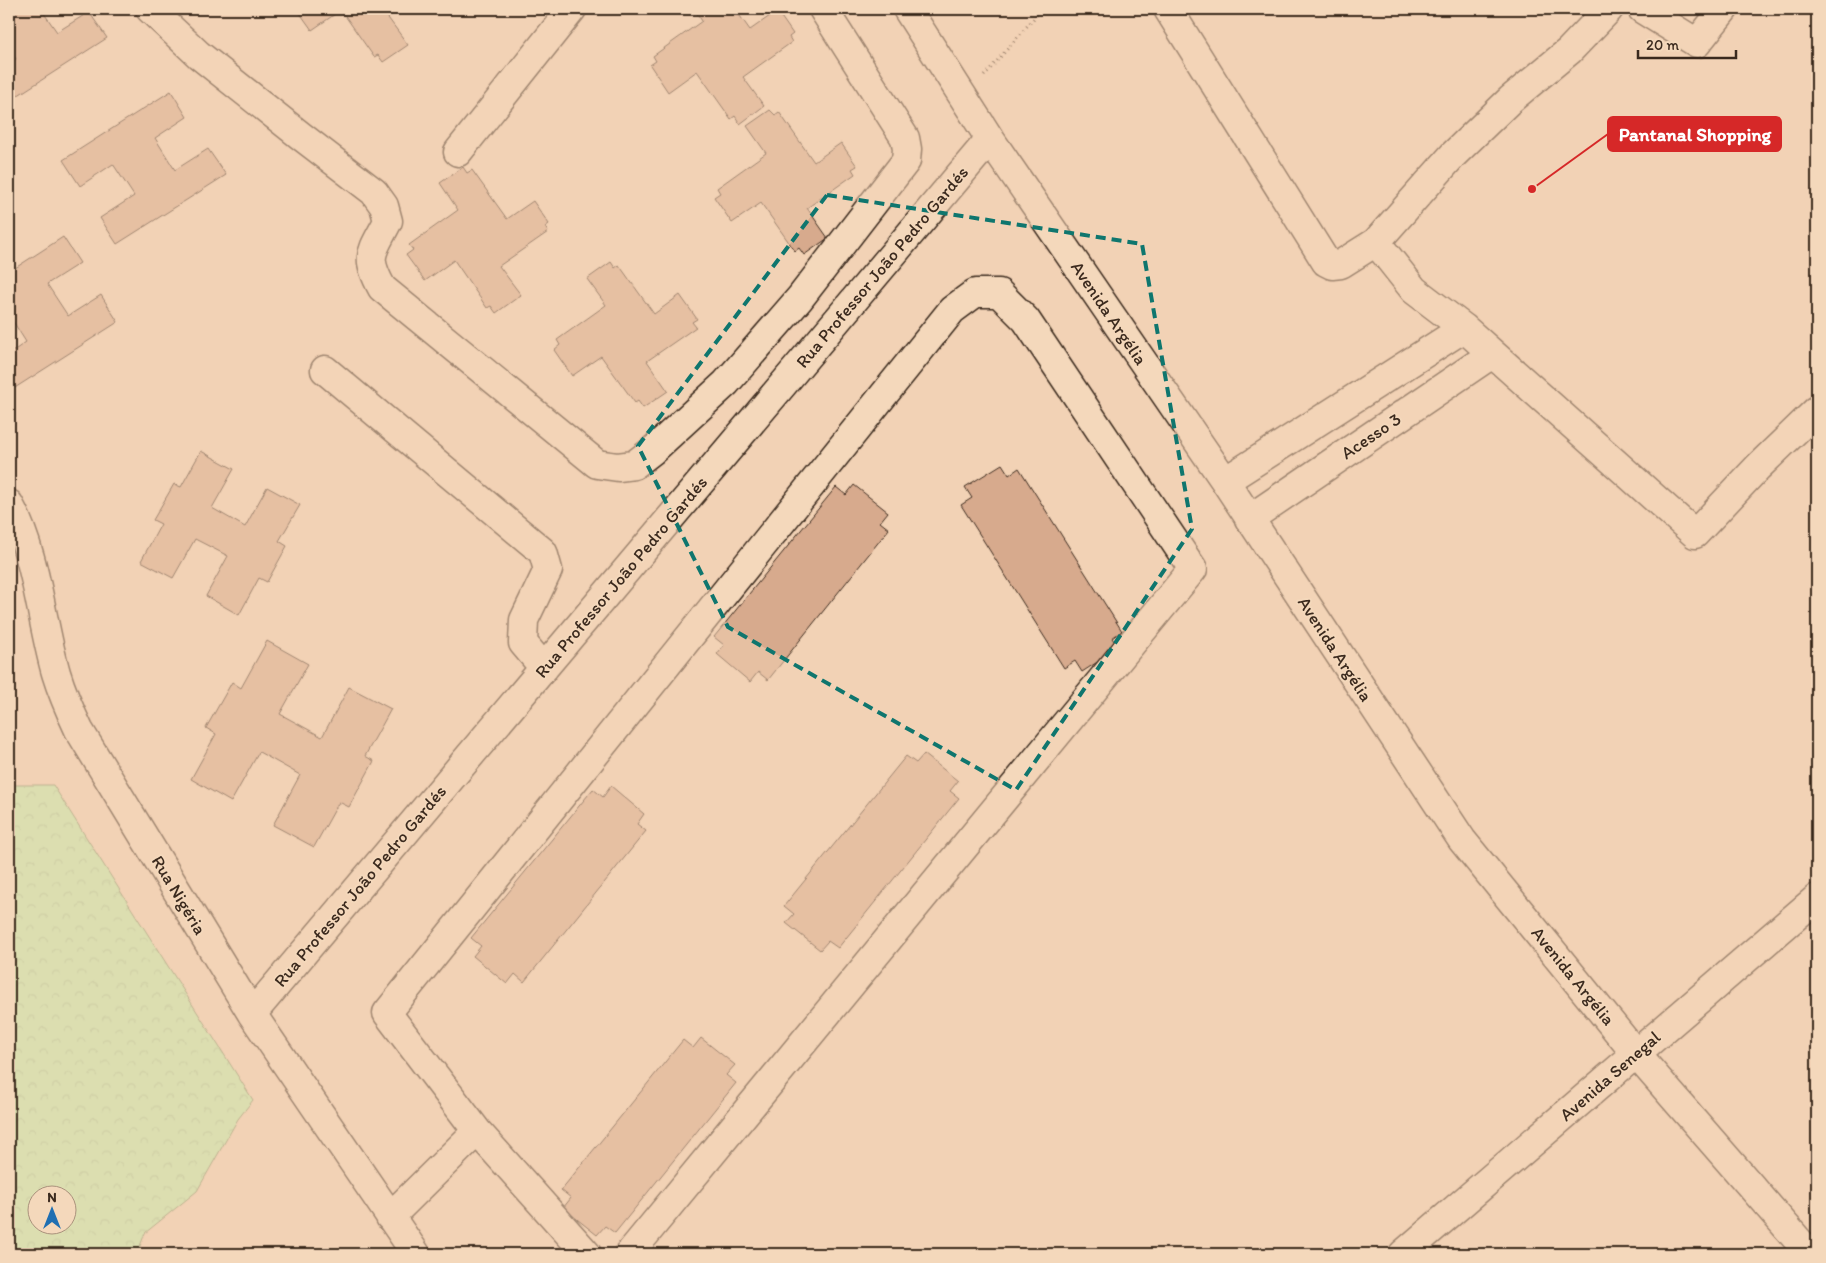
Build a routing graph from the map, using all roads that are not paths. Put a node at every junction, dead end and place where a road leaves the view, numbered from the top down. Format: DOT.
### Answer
graph roads {
  1 [pos="150,9"];
  2 [pos="572,9"];
  3 [pos="823,9"];
  4 [pos="907,9"];
  5 [pos="1168,9"];
  6 [pos="1609,9"];
  7 [pos="1642,9"];
  8 [pos="1724,9"];
  9 [pos="990,139"];
  10 [pos="458,152"];
  11 [pos="1376,242"];
  12 [pos="1464,328"];
  13 [pos="1492,354"];
  14 [pos="325,370"];
  15 [pos="1817,410"];
  16 [pos="1225,481"];
  17 [pos="9,504"];
  18 [pos="1249,519"];
  19 [pos="544,668"];
  20 [pos="1817,898"];
  21 [pos="252,1014"];
  22 [pos="1636,1054"];
  23 [pos="477,1131"];
  24 [pos="390,1217"];
  25 [pos="1817,1248"];
  26 [pos="416,1254"];
  27 [pos="587,1254"];
  28 [pos="629,1254"];
  29 [pos="1403,1254"];
  30 [pos="1810,1254"];
  1 -- 3 [label="street"];
  2 -- 10 [label="street"];
  4 -- 9 [label="street, Avenida Argélia"];
  5 -- 11 [label="street"];
  6 -- 11 [label="street"];
  7 -- 8 [label="street"];
  9 -- 16 [label="street, Avenida Argélia"];
  9 -- 19 [label="street, Rua Professor João Pedro Gardés"];
  11 -- 12 [label="street"];
  12 -- 13 [label="street"];
  12 -- 16 [label="street"];
  13 -- 15 [label="street"];
  13 -- 18 [label="street, Acesso 3"];
  14 -- 19 [label="street"];
  16 -- 18 [label="street, Avenida Argélia"];
  17 -- 21 [label="street, Rua Nigéria"];
  18 -- 22 [label="street, Avenida Argélia"];
  19 -- 21 [label="street, Rua Professor João Pedro Gardés"];
  20 -- 22 [label="street, Avenida Senegal"];
  21 -- 24 [label="street, Rua Nigéria"];
  22 -- 29 [label="street, Avenida Senegal"];
  22 -- 30 [label="street, Avenida Argélia"];
  23 -- 24 [label="street"];
  23 -- 27 [label="street"];
  23 -- 28 [label="street"];
  24 -- 26 [label="street, Rua Nigéria"];
  25 -- 30 [label="street"];
}
